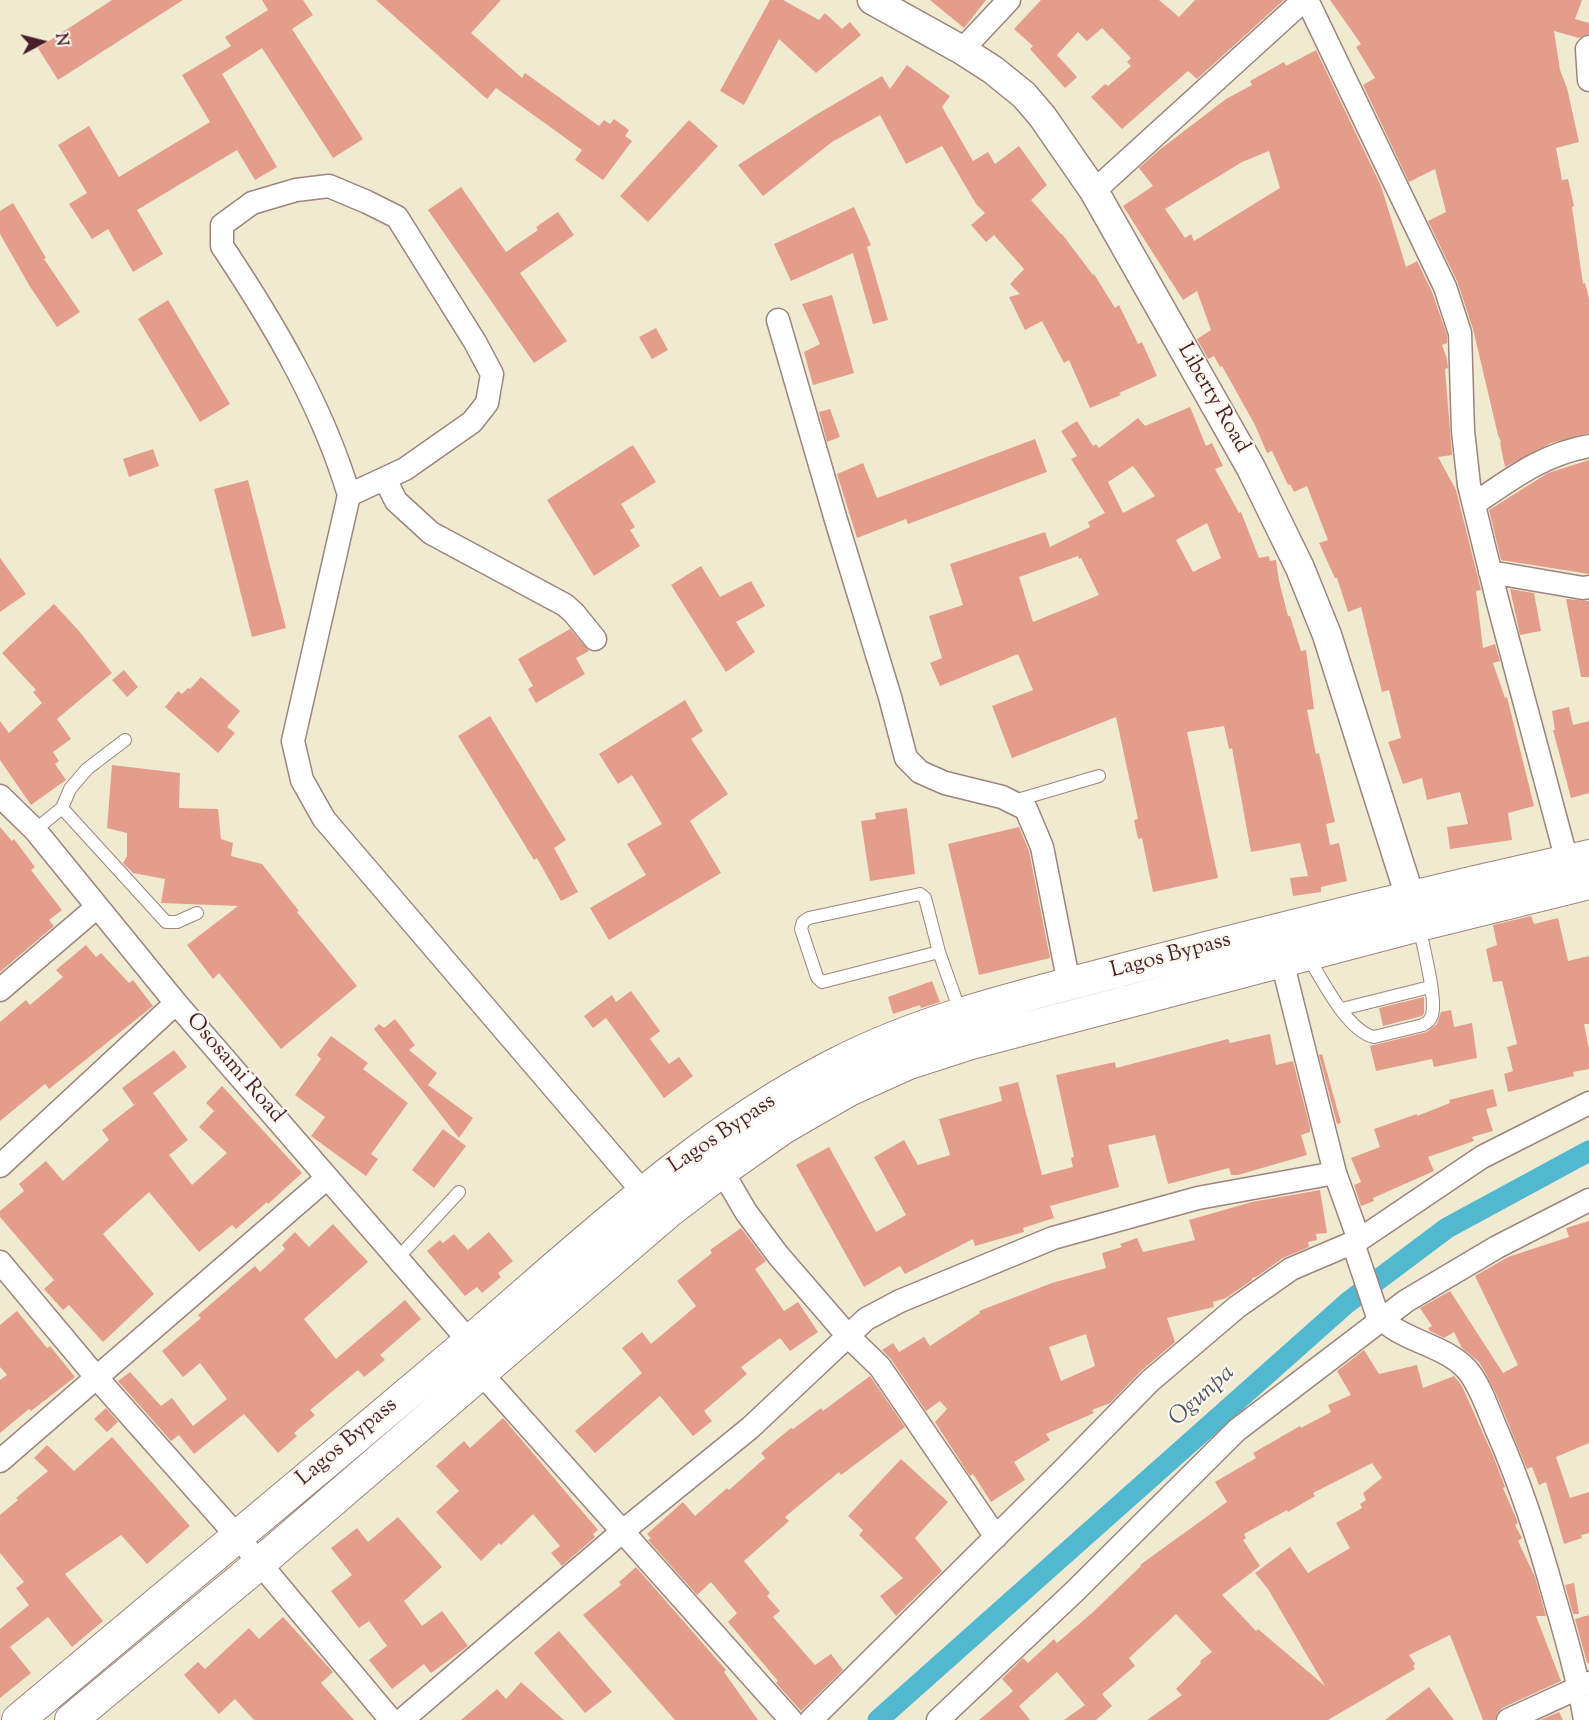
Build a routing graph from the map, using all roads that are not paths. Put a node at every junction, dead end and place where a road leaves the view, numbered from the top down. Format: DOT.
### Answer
graph roads {
  1 [pos="872,0"];
  2 [pos="1009,0"];
  3 [pos="1305,0"];
  4 [pos="1589,47"];
  5 [pos="962,50"];
  6 [pos="1589,80"];
  7 [pos="1094,191"];
  8 [pos="778,320"];
  9 [pos="1589,446"];
  10 [pos="385,479"];
  11 [pos="349,495"];
  12 [pos="1474,504"];
  13 [pos="1491,572"];
  14 [pos="1589,587"];
  15 [pos="595,639"];
  16 [pos="125,740"];
  17 [pos="1099,776"];
  18 [pos="0,796"];
  19 [pos="1012,802"];
  20 [pos="62,808"];
  21 [pos="35,830"];
  22 [pos="1578,858"];
  23 [pos="1589,883"];
  24 [pos="97,907"];
  25 [pos="1415,911"];
  26 [pos="198,913"];
  27 [pos="939,952"];
  28 [pos="1294,958"];
  29 [pos="1069,984"];
  30 [pos="1430,987"];
  31 [pos="0,990"];
  32 [pos="177,1003"];
  33 [pos="1342,1010"];
  34 [pos="961,1014"];
  35 [pos="1589,1103"];
  36 [pos="0,1166"];
  37 [pos="722,1172"];
  38 [pos="1335,1173"];
  39 [pos="327,1178"];
  40 [pos="459,1192"];
  41 [pos="643,1192"];
  42 [pos="1589,1200"];
  43 [pos="1356,1241"];
  44 [pos="398,1259"];
  45 [pos="0,1262"];
  46 [pos="1380,1317"];
  47 [pos="848,1336"];
  48 [pos="469,1341"];
  49 [pos="481,1373"];
  50 [pos="97,1378"];
  51 [pos="0,1461"];
  52 [pos="623,1532"];
  53 [pos="237,1536"];
  54 [pos="996,1537"];
  55 [pos="260,1563"];
  56 [pos="1584,1685"];
  57 [pos="18,1720"];
  58 [pos="71,1720"];
  59 [pos="391,1720"];
  60 [pos="402,1720"];
  61 [pos="791,1720"];
  62 [pos="811,1720"];
  63 [pos="938,1720"];
  64 [pos="1508,1720"];
  65 [pos="1585,1720"];
  1 -- 5 [label="street, Liberty Road"];
  2 -- 5 [label="street"];
  3 -- 7 [label="street"];
  3 -- 12 [label="street"];
  4 -- 6 [label="street"];
  5 -- 7 [label="street, Liberty Road"];
  7 -- 25 [label="street, Liberty Road"];
  8 -- 19 [label="street"];
  9 -- 12 [label="street"];
  10 -- 11 [label="street"];
  10 -- 11 [label="street"];
  10 -- 15 [label="street"];
  11 -- 41 [label="street"];
  12 -- 13 [label="street"];
  13 -- 14 [label="street"];
  13 -- 22 [label="street"];
  16 -- 20 [label="lane"];
  17 -- 19 [label="lane"];
  18 -- 21 [label="street, Ososami Road"];
  19 -- 29 [label="street"];
  20 -- 21 [label="lane"];
  20 -- 26 [label="lane"];
  21 -- 24 [label="street, Ososami Road"];
  22 -- 25 [label="main road, Lagos Bypass"];
  23 -- 25 [label="main road, Lagos Bypass"];
  24 -- 31 [label="street"];
  24 -- 32 [label="street, Ososami Road"];
  25 -- 28 [label="main road, Lagos Bypass"];
  25 -- 29 [label="main road, Lagos Bypass"];
  25 -- 30 [label="lane"];
  27 -- 27 [label="lane"];
  27 -- 34 [label="lane"];
  28 -- 33 [label="lane"];
  28 -- 37 [label="main road, Lagos Bypass"];
  28 -- 38 [label="street"];
  29 -- 34 [label="main road, Lagos Bypass"];
  30 -- 33 [label="lane"];
  30 -- 33 [label="lane"];
  32 -- 36 [label="street"];
  32 -- 39 [label="street, Ososami Road"];
  34 -- 41 [label="main road, Lagos Bypass"];
  35 -- 43 [label="street"];
  37 -- 47 [label="street"];
  37 -- 49 [label="main road, Lagos Bypass"];
  38 -- 43 [label="street"];
  38 -- 47 [label="street"];
  39 -- 44 [label="street, Ososami Road"];
  39 -- 50 [label="street"];
  40 -- 44 [label="lane"];
  41 -- 48 [label="main road, Lagos Bypass"];
  42 -- 46 [label="street"];
  43 -- 46 [label="street"];
  43 -- 54 [label="street"];
  44 -- 48 [label="street, Ososami Road"];
  45 -- 50 [label="street"];
  46 -- 56 [label="street"];
  46 -- 63 [label="street"];
  47 -- 52 [label="street"];
  47 -- 54 [label="street"];
  48 -- 53 [label="main road, Lagos Bypass"];
  49 -- 52 [label="street"];
  49 -- 55 [label="main road, Lagos Bypass"];
  50 -- 51 [label="street"];
  50 -- 53 [label="street"];
  52 -- 60 [label="street"];
  52 -- 61 [label="street"];
  53 -- 55 [label="street"];
  53 -- 57 [label="main road, Lagos Bypass"];
  54 -- 62 [label="street"];
  55 -- 58 [label="main road, Lagos Bypass"];
  55 -- 59 [label="street"];
  56 -- 64 [label="street"];
  56 -- 65 [label="street"];
}
